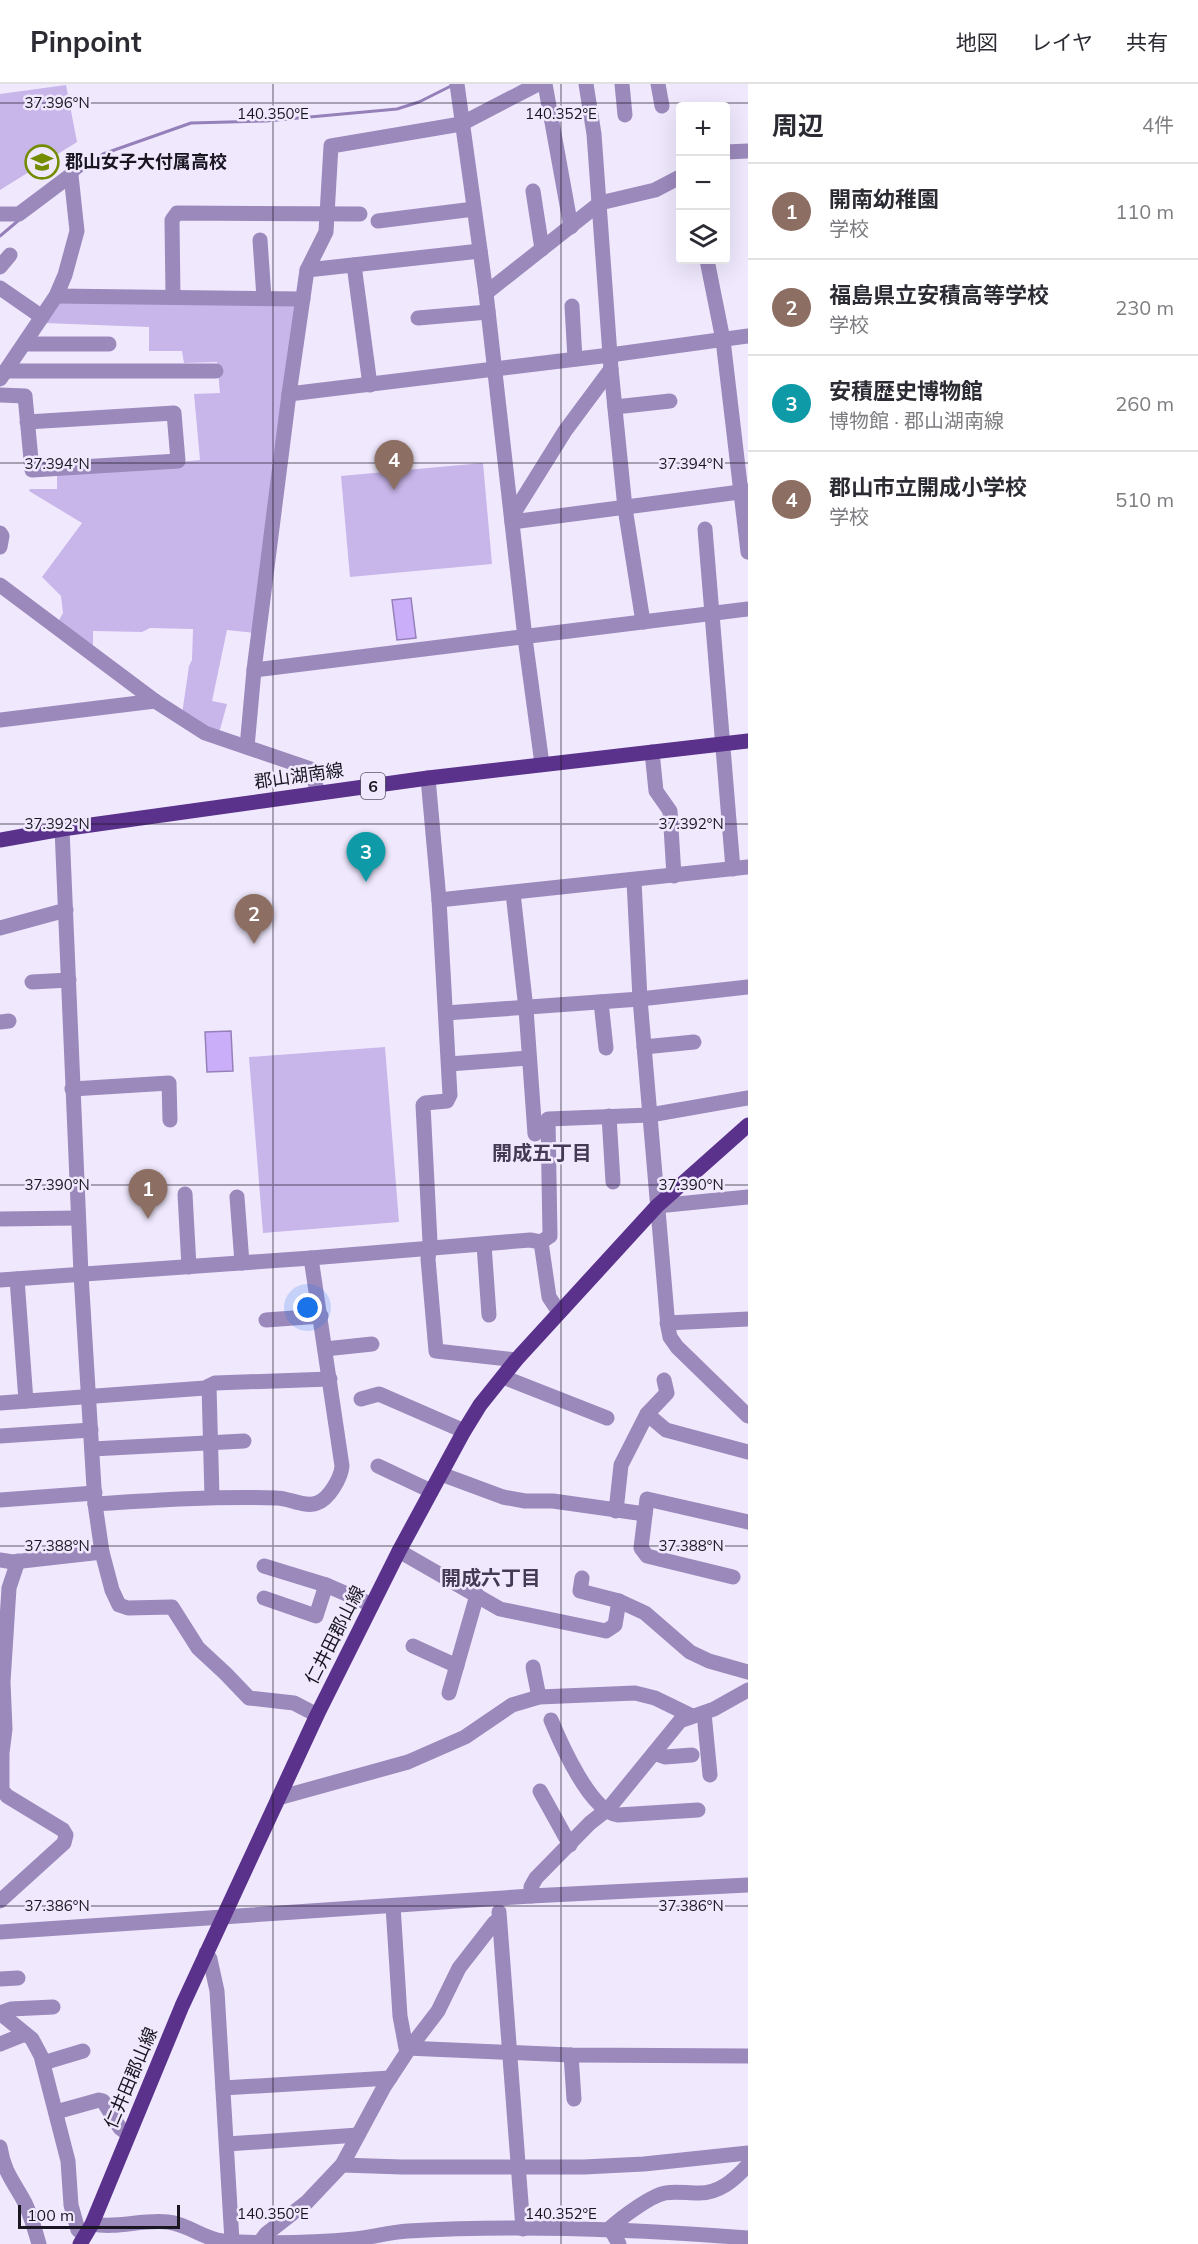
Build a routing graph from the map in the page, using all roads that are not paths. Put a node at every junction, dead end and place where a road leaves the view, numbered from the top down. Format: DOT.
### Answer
graph roads {
  1 [pos="457,84"];
  2 [pos="538,84"];
  3 [pos="546,84"];
  4 [pos="586,84"];
  5 [pos="622,84"];
  6 [pos="658,84"];
  7 [pos="662,106"];
  8 [pos="625,115"];
  9 [pos="461,124"];
  10 [pos="748,151"];
  11 [pos="730,152"];
  12 [pos="676,179"];
  13 [pos="533,191"];
  14 [pos="600,203"];
  15 [pos="474,209"];
  16 [pos="328,212"];
  17 [pos="0,214"];
  18 [pos="360,214"];
  19 [pos="378,222"];
  20 [pos="571,227"];
  21 [pos="260,240"];
  22 [pos="542,249"];
  23 [pos="480,250"];
  24 [pos="10,255"];
  25 [pos="274,260"];
  26 [pos="708,264"];
  27 [pos="354,265"];
  28 [pos="0,267"];
  29 [pos="262,270"];
  30 [pos="307,270"];
  31 [pos="0,288"];
  32 [pos="486,293"];
  33 [pos="56,296"];
  34 [pos="173,297"];
  35 [pos="264,298"];
  36 [pos="303,299"];
  37 [pos="572,306"];
  38 [pos="488,312"];
  39 [pos="42,317"];
  40 [pos="418,318"];
  41 [pos="748,336"];
  42 [pos="723,340"];
  43 [pos="24,344"];
  44 [pos="108,344"];
  45 [pos="575,358"];
  46 [pos="610,362"];
  47 [pos="495,368"];
  48 [pos="216,371"];
  49 [pos="3,375"];
  50 [pos="370,385"];
  51 [pos="289,394"];
  52 [pos="0,395"];
  53 [pos="670,401"];
  54 [pos="615,407"];
  55 [pos="27,422"];
  56 [pos="744,492"];
  57 [pos="625,508"];
  58 [pos="512,519"];
  59 [pos="705,529"];
  60 [pos="0,533"];
  61 [pos="0,547"];
  62 [pos="748,552"];
  63 [pos="0,585"];
  64 [pos="748,609"];
  65 [pos="712,614"];
  66 [pos="643,622"];
  67 [pos="525,638"];
  68 [pos="254,670"];
  69 [pos="155,701"];
  70 [pos="0,720"];
  71 [pos="748,741"];
  72 [pos="723,744"];
  73 [pos="247,747"];
  74 [pos="652,752"];
  75 [pos="542,764"];
  76 [pos="428,778"];
  77 [pos="318,793"];
  78 [pos="62,829"];
  79 [pos="0,840"];
  80 [pos="741,868"];
  81 [pos="674,876"];
  82 [pos="634,881"];
  83 [pos="513,893"];
  84 [pos="439,900"];
  85 [pos="66,910"];
  86 [pos="0,928"];
  87 [pos="69,980"];
  88 [pos="32,982"];
  89 [pos="748,987"];
  90 [pos="640,999"];
  91 [pos="601,1002"];
  92 [pos="526,1009"];
  93 [pos="446,1013"];
  94 [pos="694,1042"];
  95 [pos="644,1047"];
  96 [pos="606,1048"];
  97 [pos="530,1058"];
  98 [pos="449,1064"];
  99 [pos="72,1089"];
  100 [pos="748,1098"];
  101 [pos="650,1115"];
  102 [pos="609,1116"];
  103 [pos="170,1120"];
  104 [pos="748,1125"];
  105 [pos="535,1134"];
  106 [pos="613,1182"];
  107 [pos="185,1194"];
  108 [pos="237,1197"];
  109 [pos="748,1197"];
  110 [pos="657,1206"];
  111 [pos="78,1218"];
  112 [pos="0,1219"];
  113 [pos="541,1242"];
  114 [pos="484,1245"];
  115 [pos="429,1248"];
  116 [pos="311,1258"];
  117 [pos="242,1263"];
  118 [pos="189,1266"];
  119 [pos="81,1274"];
  120 [pos="17,1279"];
  121 [pos="0,1280"];
  122 [pos="559,1312"];
  123 [pos="489,1315"];
  124 [pos="321,1316"];
  125 [pos="748,1319"];
  126 [pos="266,1320"];
  127 [pos="668,1323"];
  128 [pos="372,1344"];
  129 [pos="325,1348"];
  130 [pos="516,1360"];
  131 [pos="502,1377"];
  132 [pos="330,1378"];
  133 [pos="664,1380"];
  134 [pos="209,1386"];
  135 [pos="89,1396"];
  136 [pos="361,1399"];
  137 [pos="27,1401"];
  138 [pos="0,1403"];
  139 [pos="647,1414"];
  140 [pos="748,1416"];
  141 [pos="607,1418"];
  142 [pos="91,1430"];
  143 [pos="464,1431"];
  144 [pos="0,1436"];
  145 [pos="244,1441"];
  146 [pos="211,1442"];
  147 [pos="92,1449"];
  148 [pos="748,1452"];
  149 [pos="378,1466"];
  150 [pos="441,1474"];
  151 [pos="431,1491"];
  152 [pos="212,1497"];
  153 [pos="95,1499"];
  154 [pos="0,1500"];
  155 [pos="616,1510"];
  156 [pos="645,1514"];
  157 [pos="748,1522"];
  158 [pos="399,1551"];
  159 [pos="102,1552"];
  160 [pos="0,1560"];
  161 [pos="18,1561"];
  162 [pos="264,1566"];
  163 [pos="733,1577"];
  164 [pos="582,1578"];
  165 [pos="326,1585"];
  166 [pos="477,1595"];
  167 [pos="264,1598"];
  168 [pos="619,1600"];
  169 [pos="372,1605"];
  170 [pos="413,1646"];
  171 [pos="457,1666"];
  172 [pos="533,1667"];
  173 [pos="748,1672"];
  174 [pos="748,1690"];
  175 [pos="449,1693"];
  176 [pos="539,1697"];
  177 [pos="698,1714"];
  178 [pos="317,1715"];
  179 [pos="551,1720"];
  180 [pos="654,1754"];
  181 [pos="692,1755"];
  182 [pos="711,1775"];
  183 [pos="540,1791"];
  184 [pos="278,1798"];
  185 [pos="606,1810"];
  186 [pos="698,1810"];
  187 [pos="570,1845"];
  188 [pos="748,1885"];
  189 [pos="531,1896"];
  190 [pos="498,1899"];
  191 [pos="0,1901"];
  192 [pos="393,1906"];
  193 [pos="223,1917"];
  194 [pos="499,1919"];
  195 [pos="0,1932"];
  196 [pos="206,1953"];
  197 [pos="18,1978"];
  198 [pos="0,1979"];
  199 [pos="52,2007"];
  200 [pos="0,2013"];
  201 [pos="26,2034"];
  202 [pos="0,2044"];
  203 [pos="409,2049"];
  204 [pos="83,2050"];
  205 [pos="509,2053"];
  206 [pos="571,2055"];
  207 [pos="748,2056"];
  208 [pos="44,2063"];
  209 [pos="390,2078"];
  210 [pos="223,2088"];
  211 [pos="574,2099"];
  212 [pos="56,2112"];
  213 [pos="128,2134"];
  214 [pos="358,2135"];
  215 [pos="227,2144"];
  216 [pos="748,2153"];
  217 [pos="1,2157"];
  218 [pos="342,2165"];
  219 [pos="748,2165"];
  220 [pos="518,2166"];
  221 [pos="610,2228"];
  222 [pos="523,2229"];
  223 [pos="86,2234"];
  224 [pos="748,2238"];
  225 [pos="206,2241"];
  226 [pos="232,2241"];
  227 [pos="260,2242"];
  228 [pos="39,2244"];
  229 [pos="619,2244"];
  1 -- 9 [label="street"];
  2 -- 9 [label="street"];
  3 -- 20 [label="street"];
  4 -- 14 [label="street"];
  5 -- 8 [label="street"];
  6 -- 7 [label="street"];
  9 -- 15 [label="street"];
  9 -- 16 [label="street"];
  10 -- 11 [label="street"];
  12 -- 14 [label="street"];
  13 -- 22 [label="street"];
  14 -- 20 [label="street"];
  14 -- 46 [label="street"];
  15 -- 19 [label="street"];
  15 -- 23 [label="street"];
  16 -- 18 [label="street"];
  16 -- 30 [label="street"];
  16 -- 34 [label="street"];
  17 -- 33 [label="street"];
  20 -- 22 [label="street"];
  21 -- 29 [label="street"];
  22 -- 32 [label="street"];
  23 -- 27 [label="street"];
  23 -- 32 [label="street"];
  24 -- 28 [label="street"];
  25 -- 29 [label="street"];
  26 -- 42 [label="street"];
  27 -- 30 [label="street"];
  27 -- 50 [label="street"];
  29 -- 35 [label="street"];
  30 -- 36 [label="street"];
  31 -- 39 [label="street"];
  32 -- 38 [label="street"];
  33 -- 34 [label="street"];
  33 -- 39 [label="street"];
  34 -- 35 [label="street"];
  35 -- 36 [label="street"];
  36 -- 51 [label="street"];
  37 -- 45 [label="street"];
  38 -- 40 [label="street"];
  38 -- 47 [label="street"];
  39 -- 43 [label="street"];
  41 -- 42 [label="street"];
  42 -- 46 [label="street"];
  42 -- 56 [label="street"];
  43 -- 44 [label="street"];
  43 -- 49 [label="street"];
  45 -- 46 [label="street"];
  45 -- 47 [label="street"];
  46 -- 54 [label="street"];
  46 -- 58 [label="street"];
  47 -- 50 [label="street"];
  47 -- 58 [label="street"];
  48 -- 49 [label="street"];
  50 -- 51 [label="street"];
  51 -- 68 [label="street"];
  52 -- 55 [label="street"];
  53 -- 54 [label="street"];
  54 -- 57 [label="street"];
  55 -- 55 [label="street"];
  56 -- 57 [label="street"];
  56 -- 62 [label="street"];
  57 -- 58 [label="street"];
  57 -- 66 [label="street"];
  58 -- 67 [label="street"];
  59 -- 65 [label="street"];
  60 -- 61 [label="street"];
  63 -- 69 [label="street"];
  64 -- 65 [label="street"];
  65 -- 66 [label="street"];
  65 -- 72 [label="street"];
  66 -- 67 [label="street"];
  67 -- 68 [label="street"];
  67 -- 75 [label="street"];
  68 -- 73 [label="street"];
  69 -- 70 [label="street"];
  69 -- 73 [label="street"];
  71 -- 72 [label="main road, 郡山湖南線 / 6"];
  72 -- 74 [label="main road, 郡山湖南線 / 6"];
  72 -- 80 [label="street"];
  73 -- 77 [label="street"];
  74 -- 75 [label="main road, 郡山湖南線 / 6"];
  74 -- 81 [label="street"];
  75 -- 76 [label="main road, 郡山湖南線 / 6"];
  76 -- 77 [label="main road, 郡山湖南線 / 6"];
  76 -- 84 [label="street"];
  77 -- 78 [label="main road, 郡山湖南線 / 6"];
  78 -- 79 [label="main road, 郡山湖南線 / 6"];
  78 -- 85 [label="street"];
  80 -- 81 [label="street"];
  81 -- 82 [label="street"];
  82 -- 83 [label="street"];
  82 -- 90 [label="street"];
  83 -- 84 [label="street"];
  83 -- 92 [label="street"];
  84 -- 93 [label="street"];
  85 -- 86 [label="street"];
  85 -- 87 [label="street"];
  87 -- 88 [label="street"];
  87 -- 99 [label="street"];
  89 -- 90 [label="street"];
  90 -- 91 [label="street"];
  90 -- 95 [label="street"];
  91 -- 92 [label="street"];
  91 -- 96 [label="street"];
  92 -- 93 [label="street"];
  92 -- 97 [label="street"];
  93 -- 98 [label="street"];
  94 -- 95 [label="street"];
  95 -- 101 [label="street"];
  97 -- 98 [label="street"];
  97 -- 105 [label="street"];
  98 -- 115 [label="street"];
  99 -- 103 [label="street"];
  99 -- 111 [label="street"];
  100 -- 101 [label="street"];
  101 -- 102 [label="street"];
  101 -- 110 [label="street"];
  102 -- 105 [label="street"];
  102 -- 106 [label="street"];
  104 -- 110 [label="main road, 仁井田郡山線"];
  105 -- 113 [label="street"];
  107 -- 118 [label="street"];
  108 -- 117 [label="street"];
  109 -- 110 [label="street"];
  110 -- 122 [label="main road, 仁井田郡山線"];
  110 -- 127 [label="street"];
  111 -- 112 [label="street"];
  111 -- 119 [label="street"];
  113 -- 114 [label="street"];
  113 -- 122 [label="street"];
  114 -- 115 [label="street"];
  114 -- 123 [label="street"];
  115 -- 116 [label="street"];
  115 -- 130 [label="street"];
  116 -- 117 [label="street"];
  116 -- 124 [label="street"];
  117 -- 118 [label="street"];
  118 -- 119 [label="street"];
  119 -- 120 [label="street"];
  119 -- 135 [label="street"];
  120 -- 121 [label="street"];
  120 -- 137 [label="street"];
  122 -- 130 [label="main road, 仁井田郡山線"];
  124 -- 126 [label="street"];
  124 -- 129 [label="street"];
  125 -- 127 [label="street"];
  127 -- 140 [label="street"];
  128 -- 129 [label="street"];
  129 -- 132 [label="street"];
  130 -- 131 [label="main road, 仁井田郡山線"];
  131 -- 141 [label="street"];
  131 -- 143 [label="main road, 仁井田郡山線"];
  132 -- 134 [label="street"];
  132 -- 152 [label="street"];
  133 -- 139 [label="street"];
  134 -- 135 [label="street"];
  134 -- 146 [label="street"];
  135 -- 137 [label="street"];
  135 -- 142 [label="street"];
  136 -- 143 [label="street"];
  137 -- 138 [label="street"];
  139 -- 148 [label="street"];
  139 -- 155 [label="street"];
  142 -- 144 [label="street"];
  142 -- 147 [label="street"];
  143 -- 150 [label="main road, 仁井田郡山線"];
  145 -- 146 [label="street"];
  146 -- 147 [label="street"];
  146 -- 152 [label="street"];
  147 -- 153 [label="street"];
  149 -- 151 [label="street"];
  150 -- 151 [label="main road, 仁井田郡山線"];
  150 -- 155 [label="street"];
  151 -- 158 [label="main road, 仁井田郡山線"];
  152 -- 153 [label="street"];
  153 -- 154 [label="street"];
  153 -- 159 [label="street"];
  155 -- 156 [label="street"];
  156 -- 157 [label="street"];
  156 -- 163 [label="street"];
  158 -- 166 [label="street"];
  158 -- 169 [label="main road, 仁井田郡山線"];
  159 -- 161 [label="street"];
  159 -- 178 [label="street"];
  160 -- 161 [label="street"];
  161 -- 191 [label="street"];
  162 -- 165 [label="street"];
  164 -- 168 [label="street"];
  165 -- 167 [label="street"];
  165 -- 169 [label="street"];
  166 -- 168 [label="street"];
  166 -- 171 [label="street"];
  168 -- 173 [label="street"];
  169 -- 178 [label="main road, 仁井田郡山線"];
  170 -- 171 [label="street"];
  171 -- 175 [label="street"];
  172 -- 176 [label="street"];
  174 -- 177 [label="street"];
  176 -- 177 [label="street"];
  176 -- 184 [label="street"];
  177 -- 180 [label="street"];
  177 -- 182 [label="street"];
  178 -- 184 [label="main road, 仁井田郡山線"];
  179 -- 185 [label="street"];
  180 -- 181 [label="street"];
  180 -- 185 [label="street"];
  183 -- 187 [label="street"];
  184 -- 193 [label="main road, 仁井田郡山線"];
  185 -- 186 [label="street"];
  185 -- 187 [label="street"];
  187 -- 189 [label="street"];
  188 -- 189 [label="street"];
  189 -- 190 [label="street"];
  190 -- 192 [label="street"];
  190 -- 194 [label="street"];
  192 -- 193 [label="street"];
  192 -- 203 [label="street"];
  193 -- 195 [label="street"];
  193 -- 196 [label="main road, 仁井田郡山線"];
  194 -- 203 [label="street"];
  194 -- 205 [label="street"];
  196 -- 210 [label="street"];
  196 -- 213 [label="main road, 仁井田郡山線"];
  197 -- 198 [label="street"];
  199 -- 200 [label="street"];
  200 -- 201 [label="street"];
  201 -- 202 [label="street"];
  201 -- 208 [label="street"];
  203 -- 205 [label="street"];
  203 -- 209 [label="street"];
  204 -- 208 [label="street"];
  205 -- 206 [label="street"];
  205 -- 220 [label="street"];
  206 -- 207 [label="street"];
  206 -- 211 [label="street"];
  208 -- 212 [label="street"];
  209 -- 210 [label="street"];
  209 -- 214 [label="street"];
  210 -- 215 [label="street"];
  212 -- 213 [label="street"];
  212 -- 223 [label="street"];
  213 -- 223 [label="main road, 仁井田郡山線"];
  214 -- 215 [label="street"];
  214 -- 218 [label="street"];
  215 -- 226 [label="street"];
  216 -- 220 [label="street"];
  217 -- 228 [label="street"];
  218 -- 220 [label="street"];
  218 -- 227 [label="street"];
  219 -- 221 [label="street"];
  220 -- 222 [label="street"];
  221 -- 222 [label="street"];
  221 -- 224 [label="street"];
  221 -- 229 [label="street"];
  222 -- 227 [label="street"];
  223 -- 225 [label="street"];
  225 -- 226 [label="street"];
  226 -- 227 [label="street"];
}
